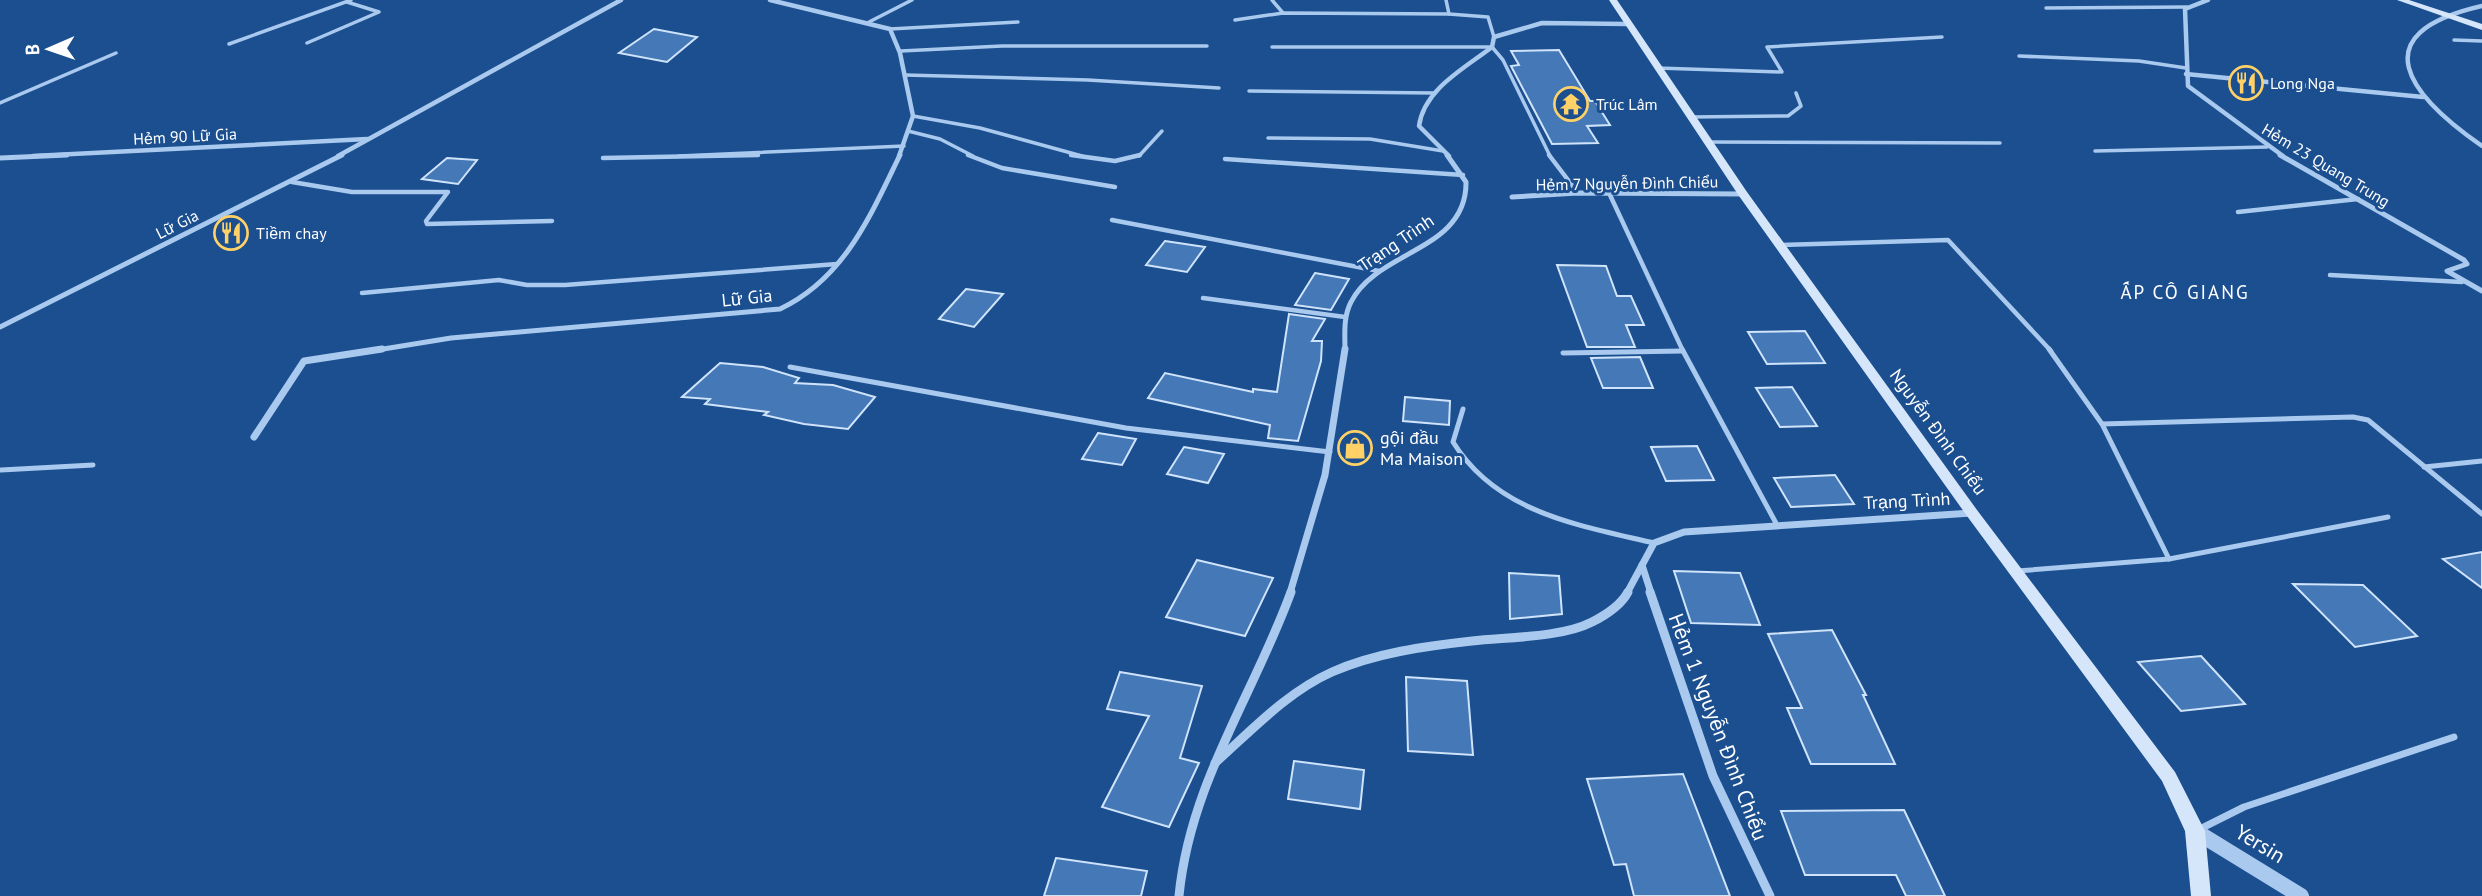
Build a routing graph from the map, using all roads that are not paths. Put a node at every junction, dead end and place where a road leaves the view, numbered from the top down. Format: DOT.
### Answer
graph roads {
  1 [pos="621,0"];
  2 [pos="770,0"];
  3 [pos="912,0"];
  4 [pos="1272,0"];
  5 [pos="1446,0"];
  6 [pos="1614,0"];
  7 [pos="2208,0"];
  8 [pos="2401,0"];
  9 [pos="349,1"];
  10 [pos="2482,6"];
  11 [pos="2187,7"];
  12 [pos="2046,8"];
  13 [pos="1283,13"];
  14 [pos="1449,14"];
  15 [pos="2448,16"];
  16 [pos="1235,20"];
  17 [pos="869,22"];
  18 [pos="1018,22"];
  19 [pos="1627,24"];
  20 [pos="2482,27"];
  21 [pos="890,29"];
  22 [pos="1494,37"];
  23 [pos="1942,37"];
  24 [pos="2454,40"];
  25 [pos="2482,41"];
  26 [pos="307,43"];
  27 [pos="229,44"];
  28 [pos="1207,46"];
  29 [pos="1272,47"];
  30 [pos="1492,47"];
  31 [pos="901,51"];
  32 [pos="116,53"];
  33 [pos="2018,56"];
  34 [pos="1657,68"];
  35 [pos="2186,71"];
  36 [pos="905,75"];
  37 [pos="1219,89"];
  38 [pos="1250,91"];
  39 [pos="1434,93"];
  40 [pos="1796,93"];
  41 [pos="2423,97"];
  42 [pos="0,103"];
  43 [pos="913,116"];
  44 [pos="1690,117"];
  45 [pos="908,131"];
  46 [pos="1162,131"];
  47 [pos="1268,138"];
  48 [pos="371,139"];
  49 [pos="1708,142"];
  50 [pos="2000,144"];
  51 [pos="904,146"];
  52 [pos="2267,146"];
  53 [pos="2482,146"];
  54 [pos="1443,151"];
  55 [pos="2095,152"];
  56 [pos="0,158"];
  57 [pos="603,158"];
  58 [pos="1225,159"];
  59 [pos="1463,175"];
  60 [pos="292,182"];
  61 [pos="1115,187"];
  62 [pos="1578,193"];
  63 [pos="1744,194"];
  64 [pos="1610,195"];
  65 [pos="1512,197"];
  66 [pos="2358,199"];
  67 [pos="2238,212"];
  68 [pos="1112,220"];
  69 [pos="552,222"];
  70 [pos="1781,245"];
  71 [pos="837,264"];
  72 [pos="1379,271"];
  73 [pos="2330,275"];
  74 [pos="2462,282"];
  75 [pos="2482,291"];
  76 [pos="362,293"];
  77 [pos="1203,298"];
  78 [pos="1345,317"];
  79 [pos="0,327"];
  80 [pos="1683,351"];
  81 [pos="1563,353"];
  82 [pos="790,367"];
  83 [pos="1464,409"];
  84 [pos="2102,424"];
  85 [pos="254,437"];
  86 [pos="1330,452"];
  87 [pos="2482,461"];
  88 [pos="93,465"];
  89 [pos="2424,467"];
  90 [pos="0,471"];
  91 [pos="1972,513"];
  92 [pos="2482,514"];
  93 [pos="2388,517"];
  94 [pos="1777,524"];
  95 [pos="1654,544"];
  96 [pos="2169,559"];
  97 [pos="1642,565"];
  98 [pos="2015,571"];
  99 [pos="2454,737"];
  100 [pos="1211,766"];
  101 [pos="2195,831"];
  102 [pos="1179,896"];
  103 [pos="1770,896"];
  104 [pos="2201,896"];
  105 [pos="2301,896"];
  1 -- 48 [label="street, Lữ Gia"];
  2 -- 17 [label="street"];
  3 -- 17 [label="lane"];
  4 -- 13 [label="lane"];
  5 -- 14 [label="lane"];
  6 -- 19 [label="main road, Nguyễn Đình Chiểu"];
  7 -- 11 [label="street"];
  8 -- 15 [label="main road"];
  9 -- 26 [label="lane"];
  9 -- 27 [label="lane"];
  10 -- 15 [label="street"];
  11 -- 12 [label="lane"];
  11 -- 35 [label="street"];
  13 -- 14 [label="lane"];
  13 -- 16 [label="lane"];
  14 -- 22 [label="lane"];
  15 -- 20 [label="main road"];
  15 -- 41 [label="street"];
  17 -- 21 [label="street"];
  18 -- 21 [label="lane"];
  19 -- 22 [label="street"];
  19 -- 34 [label="main road, Nguyễn Đình Chiểu"];
  21 -- 31 [label="street, Lữ Gia"];
  22 -- 30 [label="street"];
  23 -- 34 [label="lane"];
  24 -- 25 [label="lane"];
  28 -- 31 [label="lane"];
  29 -- 30 [label="lane"];
  30 -- 39 [label="street"];
  30 -- 62 [label="lane"];
  31 -- 36 [label="street, Lữ Gia"];
  32 -- 42 [label="lane"];
  33 -- 35 [label="lane"];
  34 -- 44 [label="main road, Nguyễn Đình Chiểu"];
  35 -- 41 [label="street"];
  35 -- 52 [label="street, Hẻm 23 Quang Trung"];
  36 -- 37 [label="lane"];
  36 -- 43 [label="street, Lữ Gia"];
  38 -- 39 [label="lane"];
  39 -- 54 [label="street"];
  40 -- 44 [label="lane"];
  41 -- 53 [label="street"];
  43 -- 45 [label="street, Lữ Gia"];
  43 -- 46 [label="lane"];
  44 -- 49 [label="main road, Nguyễn Đình Chiểu"];
  45 -- 51 [label="street, Lữ Gia"];
  45 -- 61 [label="lane"];
  47 -- 54 [label="lane"];
  48 -- 56 [label="street, Hẻm 90 Lữ Gia"];
  48 -- 60 [label="street, Lữ Gia"];
  49 -- 50 [label="lane"];
  49 -- 63 [label="main road, Nguyễn Đình Chiểu"];
  51 -- 57 [label="lane"];
  51 -- 71 [label="street, Lữ Gia"];
  52 -- 55 [label="lane"];
  52 -- 66 [label="street, Hẻm 23 Quang Trung"];
  54 -- 59 [label="street"];
  58 -- 59 [label="lane"];
  59 -- 72 [label="street, Trạng Trình"];
  60 -- 69 [label="lane"];
  60 -- 79 [label="street, Lữ Gia"];
  62 -- 64 [label="street, Hẻm 7 Nguyễn Đình Chiểu"];
  62 -- 65 [label="street, Hẻm 7 Nguyễn Đình Chiểu"];
  63 -- 64 [label="street, Hẻm 7 Nguyễn Đình Chiểu"];
  63 -- 70 [label="main road, Nguyễn Đình Chiểu"];
  64 -- 80 [label="lane"];
  66 -- 67 [label="lane"];
  66 -- 74 [label="street, Hẻm 23 Quang Trung"];
  68 -- 72 [label="lane"];
  70 -- 84 [label="lane"];
  70 -- 91 [label="main road, Nguyễn Đình Chiểu"];
  71 -- 76 [label="lane"];
  71 -- 85 [label="street, Lữ Gia"];
  72 -- 78 [label="street, Trạng Trình"];
  73 -- 74 [label="lane"];
  74 -- 75 [label="street"];
  77 -- 78 [label="lane"];
  78 -- 86 [label="street, Trạng Trình"];
  80 -- 81 [label="lane"];
  80 -- 94 [label="lane"];
  82 -- 86 [label="lane"];
  83 -- 95 [label="lane"];
  84 -- 89 [label="lane"];
  84 -- 96 [label="lane"];
  86 -- 100 [label="street, Trạng Trình"];
  87 -- 89 [label="lane"];
  88 -- 90 [label="lane"];
  89 -- 92 [label="lane"];
  91 -- 94 [label="street, Trạng Trình"];
  91 -- 98 [label="main road, Nguyễn Đình Chiểu"];
  93 -- 96 [label="lane"];
  94 -- 95 [label="street, Trạng Trình"];
  95 -- 97 [label="street, Trạng Trình"];
  96 -- 98 [label="lane"];
  97 -- 100 [label="street, Trạng Trình"];
  97 -- 103 [label="street, Hẻm 1 Nguyễn Đình Chiểu"];
  98 -- 101 [label="main road, Nguyễn Đình Chiểu"];
  99 -- 101 [label="lane"];
  100 -- 102 [label="street, Trạng Trình"];
  101 -- 104 [label="main road, Nguyễn Đình Chiểu"];
  101 -- 105 [label="street, Yersin"];
}
